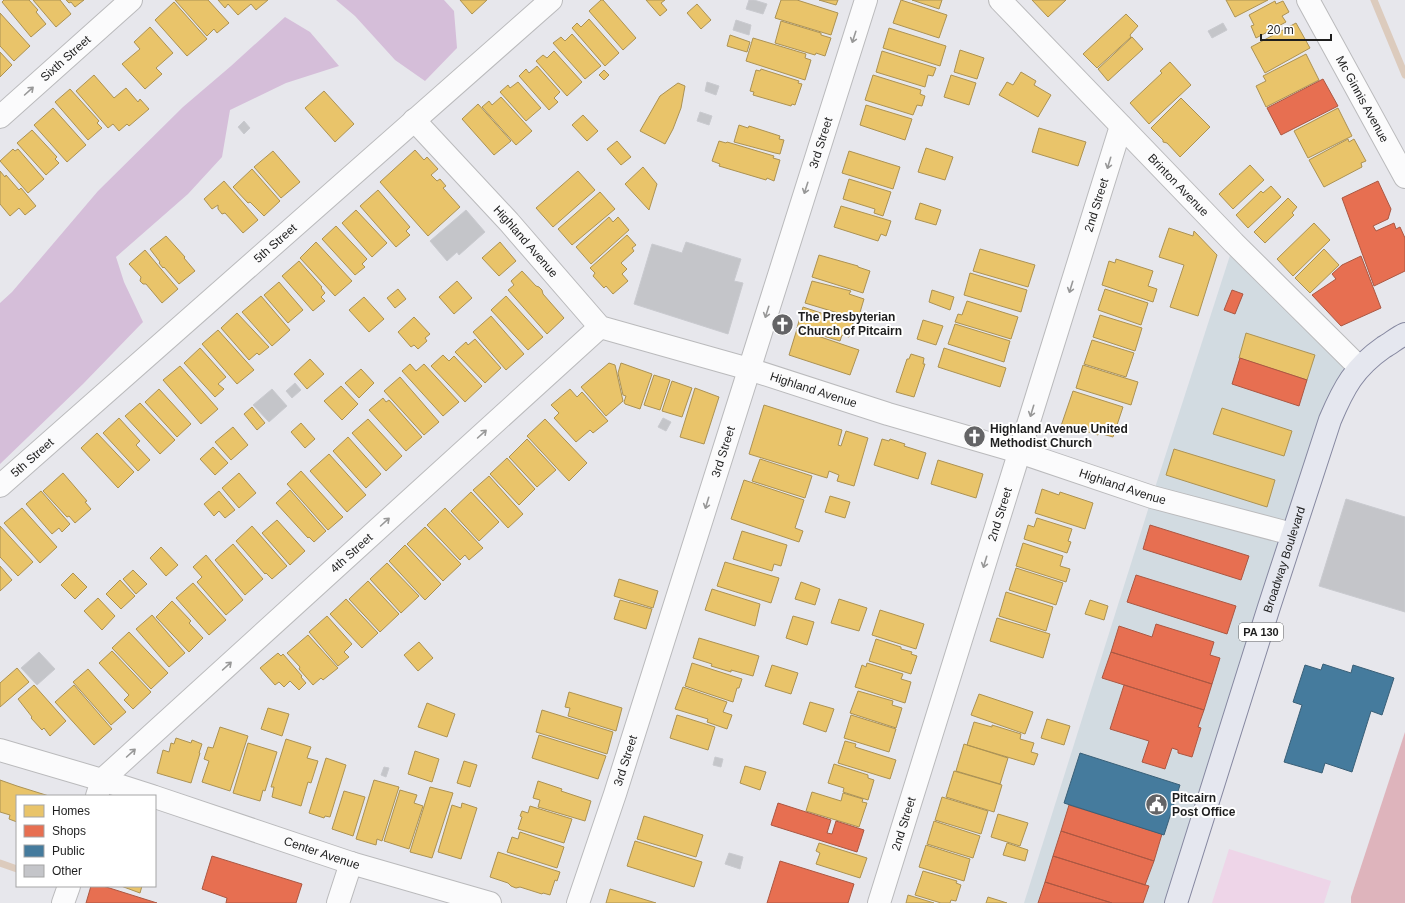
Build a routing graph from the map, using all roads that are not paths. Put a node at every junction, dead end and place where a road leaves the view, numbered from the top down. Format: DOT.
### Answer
graph roads {
  1 [pos="131,0"];
  2 [pos="551,0"];
  3 [pos="866,0"];
  4 [pos="1308,0"];
  5 [pos="1003,1"];
  6 [pos="0,117"];
  7 [pos="414,120"];
  8 [pos="1121,126"];
  9 [pos="1405,177"];
  10 [pos="600,327"];
  11 [pos="1405,334"];
  12 [pos="1360,367"];
  13 [pos="749,369"];
  14 [pos="1019,452"];
  15 [pos="0,486"];
  16 [pos="1292,534"];
  17 [pos="0,750"];
  18 [pos="100,788"];
  19 [pos="146,795"];
  20 [pos="156,797"];
  21 [pos="351,863"];
  22 [pos="69,887"];
  23 [pos="63,903"];
  24 [pos="338,903"];
  25 [pos="490,903"];
  26 [pos="578,903"];
  27 [pos="879,903"];
  28 [pos="1176,903"];
  6 -- 1 [label="street, Sixth Street, one-way"];
  2 -- 7 [label="street, 5th Street"];
  3 -- 13 [label="street, 3rd Street, one-way"];
  4 -- 9 [label="street, Mc Ginnis Avenue"];
  5 -- 8 [label="street, Brinton Avenue"];
  7 -- 10 [label="street, Highland Avenue"];
  7 -- 15 [label="street, 5th Street"];
  8 -- 12 [label="street, Brinton Avenue"];
  8 -- 14 [label="street, 2nd Street, one-way"];
  10 -- 13 [label="street, Highland Avenue"];
  18 -- 10 [label="street, 4th Street, one-way"];
  11 -- 12 [label="main road, Broadway Boulevard / PA 130"];
  12 -- 16 [label="main road, Broadway Boulevard / PA 130"];
  13 -- 14 [label="street, Highland Avenue"];
  13 -- 26 [label="street, 3rd Street, one-way"];
  14 -- 16 [label="street, Highland Avenue"];
  14 -- 27 [label="street, 2nd Street, one-way"];
  16 -- 28 [label="main road, Broadway Boulevard / PA 130"];
  17 -- 18 [label="street"];
  18 -- 19 [label="street"];
  20 -- 21 [label="street, Center Avenue"];
  21 -- 24 [label="street"];
  21 -- 25 [label="street, Center Avenue"];
  22 -- 23 [label="street"];
}
